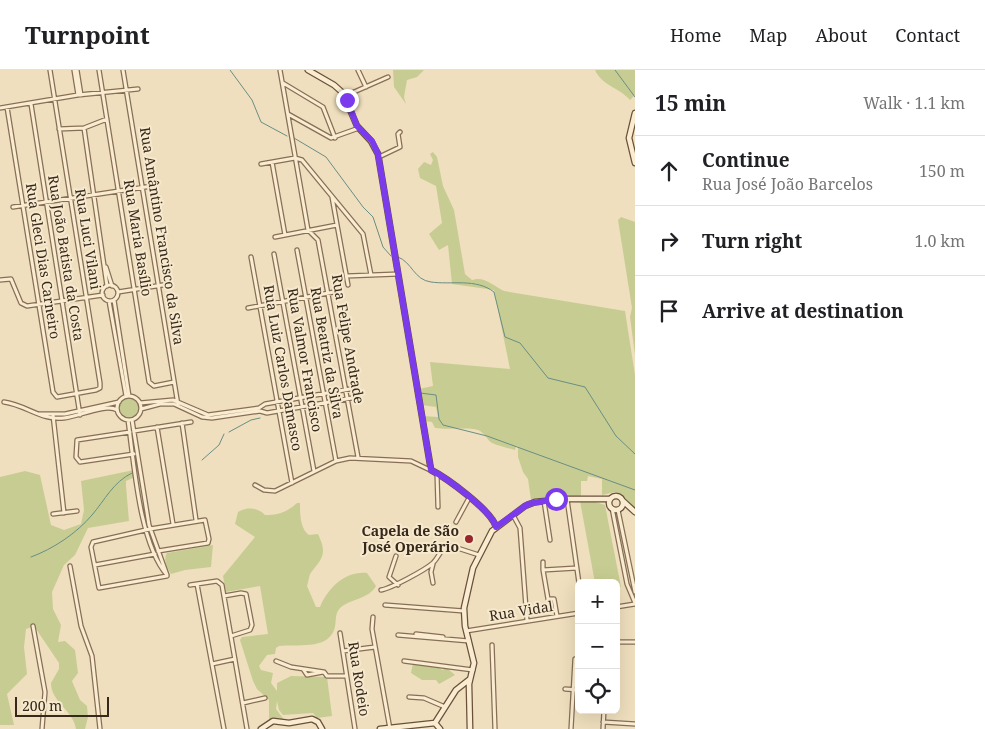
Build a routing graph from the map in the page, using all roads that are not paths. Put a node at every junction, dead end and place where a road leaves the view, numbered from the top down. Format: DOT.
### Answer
graph roads {
  1 [pos="50,70"];
  2 [pos="75,70"];
  3 [pos="99,70"];
  4 [pos="123,70"];
  5 [pos="280,70"];
  6 [pos="308,70"];
  7 [pos="358,70"];
  8 [pos="388,77"];
  9 [pos="282,83"];
  10 [pos="366,87"];
  11 [pos="138,89"];
  12 [pos="127,91"];
  13 [pos="103,94"];
  14 [pos="79,95"];
  15 [pos="345,96"];
  16 [pos="55,100"];
  17 [pos="31,104"];
  18 [pos="7,107"];
  19 [pos="0,108"];
  20 [pos="288,113"];
  21 [pos="635,113"];
  22 [pos="107,119"];
  23 [pos="84,128"];
  24 [pos="359,128"];
  25 [pos="59,129"];
  26 [pos="400,132"];
  27 [pos="335,138"];
  28 [pos="295,158"];
  29 [pos="379,158"];
  30 [pos="272,162"];
  31 [pos="635,163"];
  32 [pos="262,164"];
  33 [pos="152,186"];
  34 [pos="142,188"];
  35 [pos="119,192"];
  36 [pos="94,195"];
  37 [pos="332,197"];
  38 [pos="70,198"];
  39 [pos="46,202"];
  40 [pos="23,206"];
  41 [pos="13,207"];
  42 [pos="343,209"];
  43 [pos="335,210"];
  44 [pos="337,225"];
  45 [pos="308,230"];
  46 [pos="285,235"];
  47 [pos="275,237"];
  48 [pos="297,250"];
  49 [pos="274,254"];
  50 [pos="251,257"];
  51 [pos="399,274"];
  52 [pos="370,275"];
  53 [pos="347,276"];
  54 [pos="0,280"];
  55 [pos="169,284"];
  56 [pos="348,285"];
  57 [pos="110,286"];
  58 [pos="158,286"];
  59 [pos="135,290"];
  60 [pos="118,292"];
  61 [pos="334,292"];
  62 [pos="329,293"];
  63 [pos="103,295"];
  64 [pos="86,297"];
  65 [pos="306,297"];
  66 [pos="114,300"];
  67 [pos="62,301"];
  68 [pos="109,301"];
  69 [pos="282,301"];
  70 [pos="38,305"];
  71 [pos="260,306"];
  72 [pos="248,308"];
  73 [pos="174,382"];
  74 [pos="348,389"];
  75 [pos="76,394"];
  76 [pos="323,394"];
  77 [pos="127,396"];
  78 [pos="300,398"];
  79 [pos="350,398"];
  80 [pos="4,402"];
  81 [pos="119,402"];
  82 [pos="277,402"];
  83 [pos="140,403"];
  84 [pos="177,403"];
  85 [pos="325,403"];
  86 [pos="302,407"];
  87 [pos="141,409"];
  88 [pos="260,409"];
  89 [pos="117,410"];
  90 [pos="279,411"];
  91 [pos="79,413"];
  92 [pos="53,417"];
  93 [pos="130,420"];
  94 [pos="191,422"];
  95 [pos="182,423"];
  96 [pos="157,427"];
  97 [pos="132,432"];
  98 [pos="135,454"];
  99 [pos="358,457"];
  100 [pos="336,461"];
  101 [pos="431,470"];
  102 [pos="314,472"];
  103 [pos="437,473"];
  104 [pos="292,483"];
  105 [pos="254,485"];
  106 [pos="469,498"];
  107 [pos="567,499"];
  108 [pos="610,499"];
  109 [pos="544,500"];
  110 [pos="601,500"];
  111 [pos="623,501"];
  112 [pos="438,507"];
  113 [pos="611,507"];
  114 [pos="620,509"];
  115 [pos="77,511"];
  116 [pos="633,511"];
  117 [pos="64,512"];
  118 [pos="53,514"];
  119 [pos="513,515"];
  120 [pos="196,520"];
  121 [pos="456,522"];
  122 [pos="173,524"];
  123 [pos="496,527"];
  124 [pos="148,530"];
  125 [pos="550,540"];
  126 [pos="156,553"];
  127 [pos="479,554"];
  128 [pos="396,556"];
  129 [pos="543,562"];
  130 [pos="433,563"];
  131 [pos="95,565"];
  132 [pos="70,566"];
  133 [pos="577,568"];
  134 [pos="543,570"];
  135 [pos="579,579"];
  136 [pos="432,582"];
  137 [pos="198,584"];
  138 [pos="398,585"];
  139 [pos="190,586"];
  140 [pos="634,589"];
  141 [pos="381,590"];
  142 [pos="224,596"];
  143 [pos="635,603"];
  144 [pos="385,605"];
  145 [pos="620,606"];
  146 [pos="464,611"];
  147 [pos="575,614"];
  148 [pos="557,616"];
  149 [pos="373,617"];
  150 [pos="527,621"];
  151 [pos="33,626"];
  152 [pos="466,631"];
  153 [pos="340,633"];
  154 [pos="416,634"];
  155 [pos="398,635"];
  156 [pos="231,636"];
  157 [pos="468,641"];
  158 [pos="620,642"];
  159 [pos="635,642"];
  160 [pos="492,645"];
  161 [pos="375,647"];
  162 [pos="343,651"];
  163 [pos="235,659"];
  164 [pos="575,659"];
  165 [pos="276,661"];
  166 [pos="404,661"];
  167 [pos="212,664"];
  168 [pos="473,670"];
  169 [pos="346,676"];
  170 [pos="470,679"];
  171 [pos="565,689"];
  172 [pos="573,690"];
  173 [pos="409,697"];
  174 [pos="265,698"];
  175 [pos="243,703"];
  176 [pos="445,707"];
  177 [pos="604,714"];
  178 [pos="603,722"];
  179 [pos="435,724"];
  180 [pos="635,724"];
  181 [pos="263,728"];
  182 [pos="390,728"];
  183 [pos="42,729"];
  184 [pos="100,729"];
  185 [pos="224,729"];
  186 [pos="247,729"];
  187 [pos="322,729"];
  188 [pos="355,729"];
  189 [pos="380,729"];
  190 [pos="440,729"];
  191 [pos="470,729"];
  192 [pos="495,729"];
  193 [pos="571,729"];
  194 [pos="603,729"];
  1 -- 16 [label="street, Rua Luci Vilani"];
  2 -- 14 [label="street"];
  3 -- 13 [label="street, Rua Maria Basílio"];
  4 -- 12 [label="street, Rua Amântino Francisco da Silva"];
  5 -- 9 [label="street"];
  6 -- 15 [label="street"];
  7 -- 10 [label="street"];
  8 -- 10 [label="street"];
  9 -- 20 [label="street"];
  9 -- 27 [label="street"];
  10 -- 15 [label="street"];
  11 -- 12 [label="street"];
  12 -- 13 [label="street"];
  12 -- 34 [label="street, Rua Amântino Francisco da Silva"];
  13 -- 14 [label="street"];
  13 -- 22 [label="street, Rua Maria Basílio"];
  14 -- 16 [label="street"];
  15 -- 24 [label="street"];
  16 -- 17 [label="street"];
  16 -- 25 [label="street, Rua Luci Vilani"];
  17 -- 18 [label="street"];
  17 -- 39 [label="street, Rua João Batista da Costa"];
  18 -- 19 [label="street"];
  18 -- 40 [label="street, Rua Gleci Dias Carneiro"];
  20 -- 27 [label="street"];
  20 -- 28 [label="street"];
  21 -- 31 [label="street"];
  22 -- 23 [label="street"];
  22 -- 35 [label="street, Rua Maria Basílio"];
  23 -- 25 [label="street"];
  23 -- 36 [label="street"];
  24 -- 27 [label="street"];
  24 -- 29 [label="street"];
  25 -- 38 [label="street, Rua Luci Vilani"];
  26 -- 29 [label="street"];
  28 -- 30 [label="street"];
  28 -- 37 [label="street"];
  28 -- 45 [label="street"];
  29 -- 51 [label="street"];
  30 -- 32 [label="street"];
  30 -- 46 [label="street"];
  33 -- 34 [label="street"];
  34 -- 35 [label="street"];
  34 -- 58 [label="street, Rua Amântino Francisco da Silva"];
  35 -- 36 [label="street"];
  35 -- 59 [label="street, Rua Maria Basílio"];
  36 -- 38 [label="street"];
  36 -- 57 [label="street"];
  37 -- 42 [label="street"];
  37 -- 43 [label="street"];
  38 -- 39 [label="street"];
  38 -- 64 [label="street, Rua Luci Vilani"];
  39 -- 40 [label="street"];
  39 -- 67 [label="street, Rua João Batista da Costa"];
  40 -- 41 [label="street"];
  40 -- 70 [label="street, Rua Gleci Dias Carneiro"];
  42 -- 43 [label="street"];
  42 -- 52 [label="street"];
  43 -- 44 [label="street"];
  44 -- 45 [label="street"];
  44 -- 53 [label="street"];
  45 -- 46 [label="street"];
  45 -- 62 [label="street, Rua Felipe Andrade"];
  46 -- 47 [label="street"];
  48 -- 65 [label="street, Rua Beatriz da Silva"];
  49 -- 69 [label="street, Rua Valmor Francisco"];
  50 -- 71 [label="street, Rua Luiz Carlos Damasco"];
  51 -- 52 [label="street"];
  51 -- 101 [label="street"];
  52 -- 53 [label="street"];
  53 -- 56 [label="street"];
  54 -- 70 [label="street"];
  55 -- 58 [label="street"];
  57 -- 60 [label="street"];
  57 -- 63 [label="street"];
  58 -- 59 [label="street"];
  58 -- 73 [label="street, Rua Amântino Francisco da Silva"];
  59 -- 60 [label="street"];
  59 -- 73 [label="street, Rua Maria Basílio"];
  60 -- 66 [label="street"];
  61 -- 62 [label="street"];
  62 -- 65 [label="street"];
  62 -- 74 [label="street, Rua Felipe Andrade"];
  63 -- 64 [label="street"];
  63 -- 68 [label="street"];
  64 -- 67 [label="street"];
  64 -- 75 [label="street, Rua Luci Vilani"];
  65 -- 69 [label="street"];
  65 -- 76 [label="street, Rua Beatriz da Silva"];
  66 -- 68 [label="street"];
  66 -- 77 [label="street"];
  67 -- 70 [label="street"];
  67 -- 75 [label="street, Rua João Batista da Costa"];
  68 -- 77 [label="street"];
  69 -- 71 [label="street"];
  69 -- 78 [label="street, Rua Valmor Francisco"];
  70 -- 75 [label="street, Rua Gleci Dias Carneiro"];
  71 -- 72 [label="street"];
  71 -- 82 [label="street, Rua Luiz Carlos Damasco"];
  73 -- 84 [label="street, Rua Amântino Francisco da Silva"];
  74 -- 76 [label="street"];
  74 -- 79 [label="street, Rua Felipe Andrade"];
  75 -- 91 [label="street, Rua João Batista da Costa"];
  76 -- 78 [label="street"];
  76 -- 85 [label="street, Rua Beatriz da Silva"];
  77 -- 81 [label="street"];
  77 -- 83 [label="street"];
  78 -- 82 [label="street"];
  78 -- 86 [label="street, Rua Valmor Francisco"];
  79 -- 85 [label="street"];
  79 -- 99 [label="street, Rua Felipe Andrade"];
  80 -- 92 [label="street"];
  81 -- 89 [label="street"];
  81 -- 91 [label="street"];
  82 -- 88 [label="street"];
  82 -- 90 [label="street, Rua Luiz Carlos Damasco"];
  83 -- 84 [label="street"];
  83 -- 87 [label="street"];
  84 -- 87 [label="street"];
  84 -- 88 [label="street"];
  85 -- 86 [label="street"];
  85 -- 100 [label="street, Rua Beatriz da Silva"];
  86 -- 90 [label="street"];
  86 -- 102 [label="street, Rua Valmor Francisco"];
  87 -- 93 [label="street"];
  88 -- 90 [label="street"];
  89 -- 91 [label="street"];
  89 -- 93 [label="street"];
  90 -- 104 [label="street, Rua Luiz Carlos Damasco"];
  91 -- 92 [label="street"];
  92 -- 117 [label="street"];
  93 -- 97 [label="street"];
  94 -- 95 [label="street"];
  95 -- 96 [label="street"];
  95 -- 120 [label="street"];
  96 -- 97 [label="street"];
  96 -- 122 [label="street"];
  97 -- 98 [label="street"];
  97 -- 98 [label="street"];
  98 -- 124 [label="street"];
  99 -- 100 [label="street"];
  99 -- 101 [label="street"];
  100 -- 102 [label="street"];
  101 -- 103 [label="street"];
  102 -- 104 [label="street"];
  103 -- 106 [label="street"];
  103 -- 112 [label="street"];
  104 -- 105 [label="street"];
  106 -- 121 [label="street"];
  106 -- 123 [label="street"];
  107 -- 109 [label="street"];
  107 -- 110 [label="street"];
  107 -- 133 [label="street"];
  108 -- 110 [label="street"];
  108 -- 111 [label="street"];
  108 -- 113 [label="street"];
  109 -- 119 [label="street"];
  109 -- 125 [label="street"];
  110 -- 113 [label="street"];
  111 -- 114 [label="street"];
  111 -- 116 [label="street"];
  113 -- 114 [label="street"];
  113 -- 143 [label="street"];
  114 -- 116 [label="street"];
  114 -- 140 [label="street"];
  115 -- 117 [label="street"];
  117 -- 118 [label="street"];
  119 -- 123 [label="street"];
  119 -- 150 [label="street"];
  120 -- 122 [label="street"];
  120 -- 126 [label="street"];
  122 -- 124 [label="street"];
  123 -- 127 [label="street"];
  124 -- 126 [label="street"];
  124 -- 131 [label="street"];
  126 -- 131 [label="street"];
  126 -- 131 [label="street"];
  127 -- 130 [label="street"];
  127 -- 146 [label="street"];
  128 -- 138 [label="street"];
  129 -- 134 [label="street"];
  130 -- 136 [label="street"];
  130 -- 138 [label="street"];
  132 -- 184 [label="street"];
  133 -- 134 [label="street"];
  133 -- 135 [label="street"];
  134 -- 148 [label="street"];
  137 -- 139 [label="street"];
  137 -- 142 [label="street"];
  137 -- 167 [label="street"];
  138 -- 141 [label="street"];
  142 -- 156 [label="street"];
  142 -- 156 [label="street"];
  143 -- 145 [label="street"];
  144 -- 146 [label="street"];
  146 -- 152 [label="street"];
  147 -- 148 [label="street, Rua Vidal"];
  148 -- 150 [label="street, Rua Vidal"];
  149 -- 161 [label="street"];
  150 -- 152 [label="street, Rua Vidal"];
  151 -- 183 [label="street"];
  152 -- 157 [label="street"];
  153 -- 162 [label="street, Rua Rodeio"];
  154 -- 157 [label="street"];
  155 -- 157 [label="street"];
  156 -- 163 [label="street"];
  157 -- 168 [label="street"];
  158 -- 159 [label="street"];
  160 -- 192 [label="street"];
  161 -- 162 [label="street"];
  161 -- 182 [label="street"];
  162 -- 169 [label="street, Rua Rodeio"];
  163 -- 167 [label="street"];
  163 -- 175 [label="street"];
  164 -- 172 [label="street"];
  165 -- 169 [label="street"];
  166 -- 168 [label="street"];
  167 -- 185 [label="street"];
  168 -- 170 [label="street"];
  169 -- 188 [label="street, Rua Rodeio"];
  170 -- 176 [label="street"];
  170 -- 191 [label="street"];
  171 -- 172 [label="street"];
  172 -- 193 [label="street"];
  173 -- 176 [label="street"];
  174 -- 175 [label="street"];
  175 -- 186 [label="street"];
  176 -- 179 [label="street"];
  177 -- 178 [label="street"];
  178 -- 180 [label="street"];
  178 -- 194 [label="street"];
  179 -- 182 [label="street"];
  179 -- 190 [label="street"];
  181 -- 187 [label="street"];
  182 -- 189 [label="street"];
}
